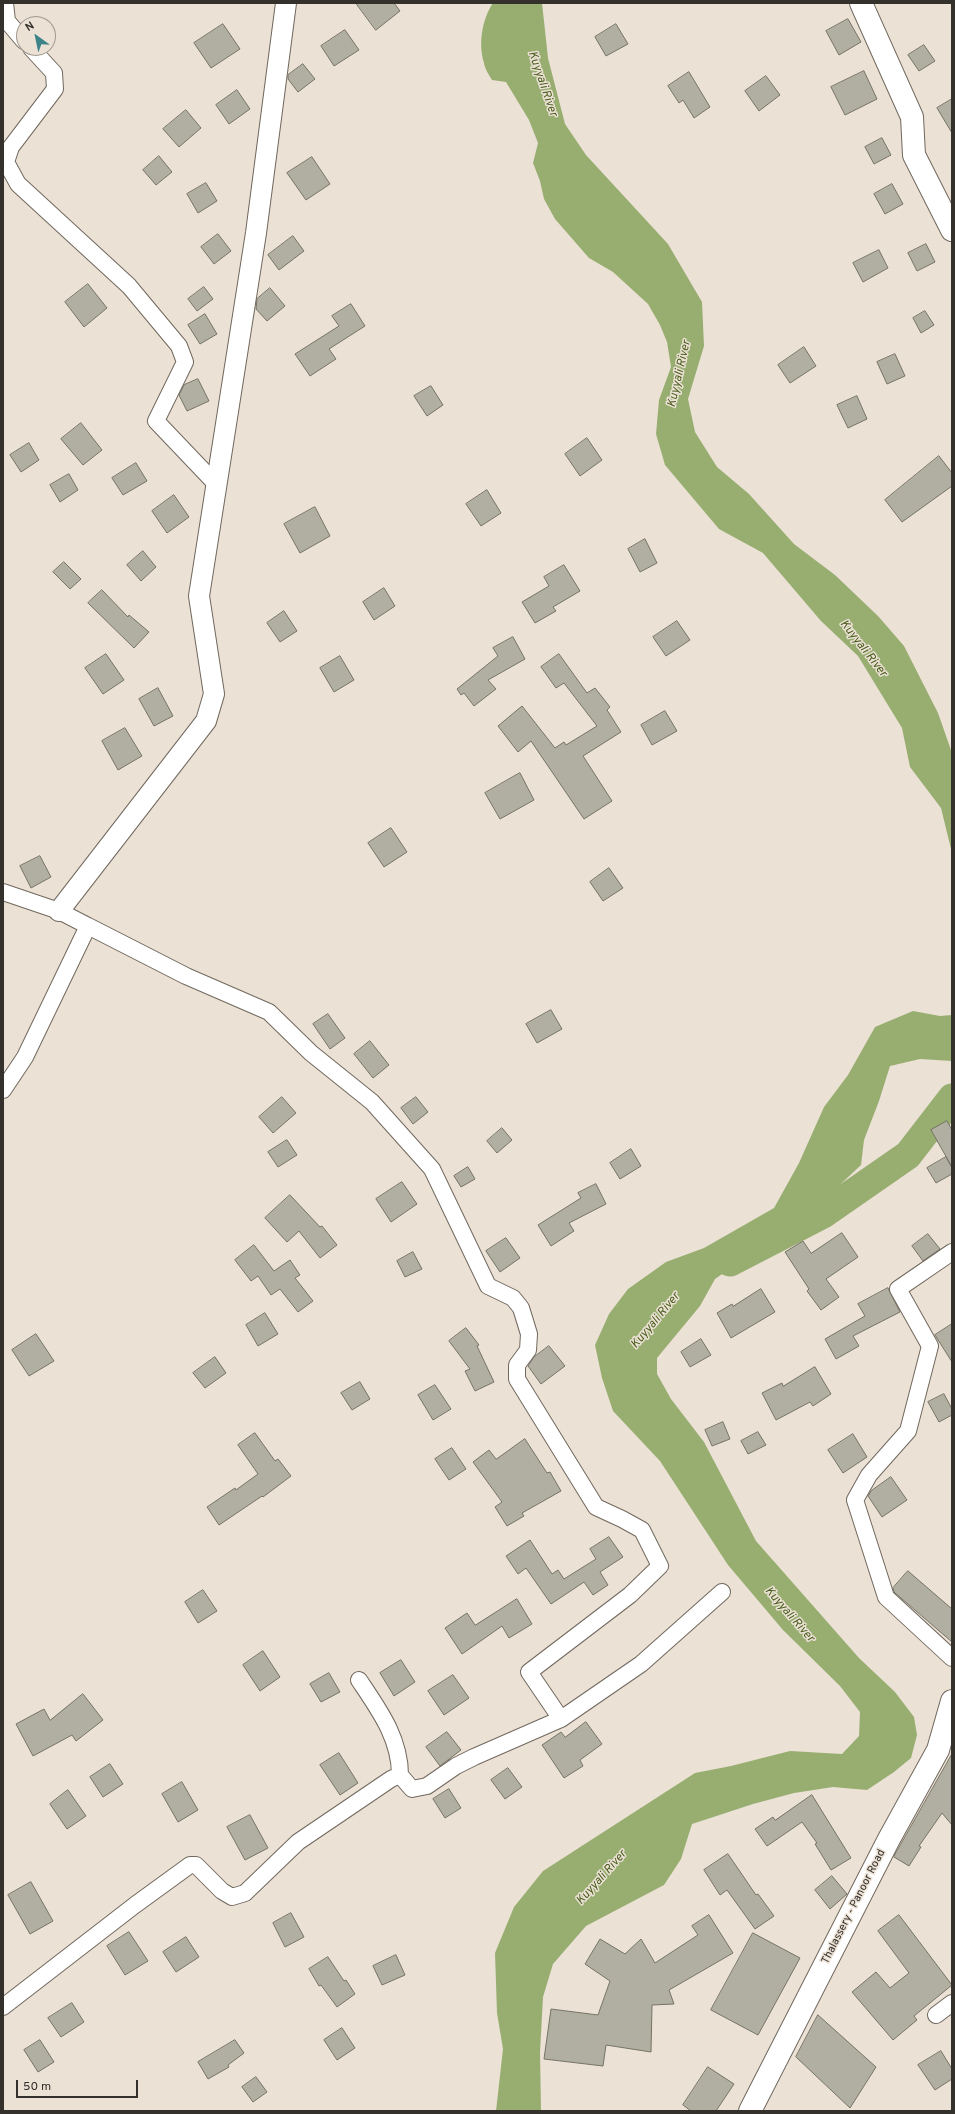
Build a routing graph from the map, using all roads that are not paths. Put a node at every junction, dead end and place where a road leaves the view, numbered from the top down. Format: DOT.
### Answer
graph roads {
  1 [pos="5,3"];
  2 [pos="286,3"];
  3 [pos="861,3"];
  4 [pos="16,31"];
  5 [pos="38,56"];
  6 [pos="952,230"];
  7 [pos="216,484"];
  8 [pos="3,892"];
  9 [pos="59,911"];
  10 [pos="88,926"];
  11 [pos="3,1090"];
  12 [pos="952,1252"];
  13 [pos="722,1592"];
  14 [pos="952,1658"];
  15 [pos="359,1680"];
  16 [pos="952,1701"];
  17 [pos="561,1719"];
  18 [pos="400,1775"];
  19 [pos="952,2003"];
  20 [pos="3,2006"];
  21 [pos="936,2015"];
  22 [pos="750,2111"];
  1 -- 4 [label="street"];
  2 -- 7 [label="street"];
  3 -- 6 [label="main road"];
  5 -- 7 [label="street"];
  7 -- 9 [label="street"];
  8 -- 9 [label="street"];
  9 -- 10 [label="street"];
  10 -- 11 [label="street"];
  10 -- 17 [label="street"];
  12 -- 14 [label="street"];
  13 -- 17 [label="street"];
  15 -- 18 [label="street"];
  16 -- 22 [label="main road, Thalassery - Panoor Road"];
  17 -- 18 [label="street"];
  18 -- 20 [label="street"];
  19 -- 21 [label="street"];
}
